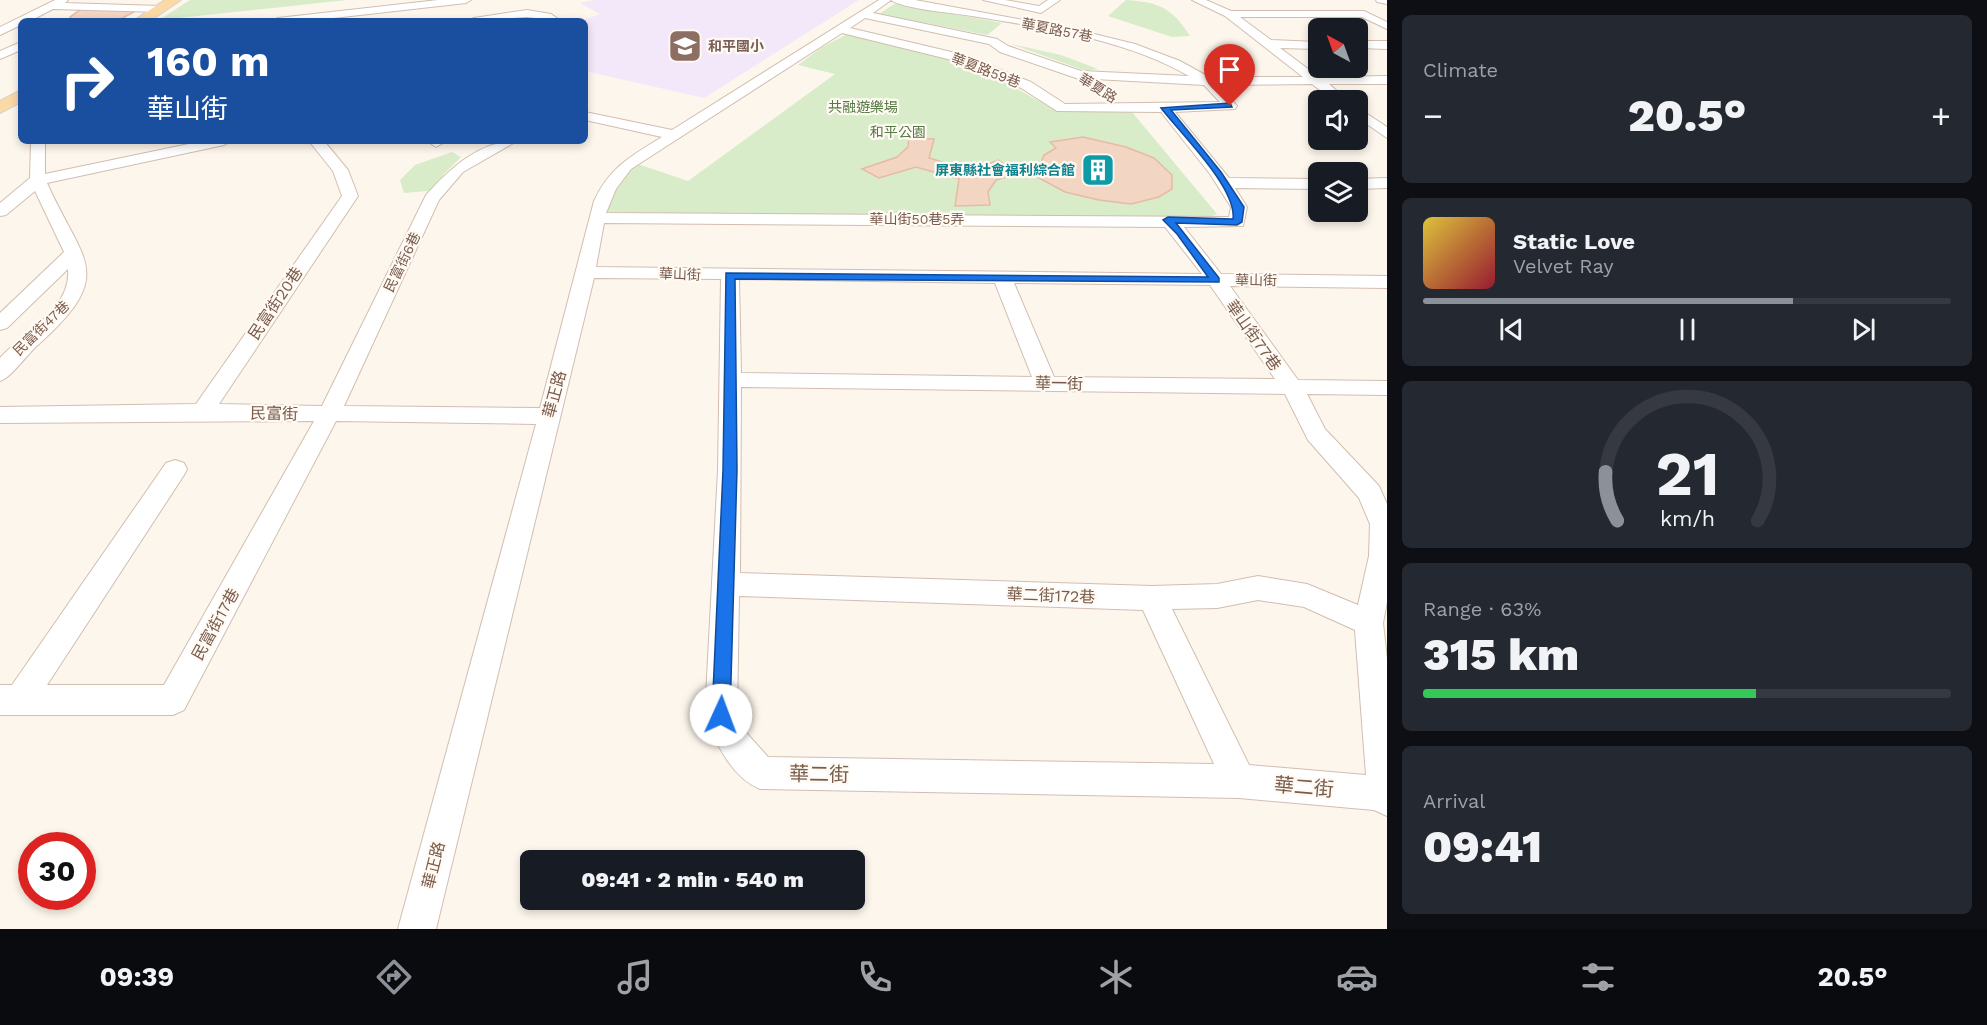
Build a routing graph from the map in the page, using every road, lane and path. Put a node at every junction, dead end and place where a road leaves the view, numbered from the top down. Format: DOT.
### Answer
graph roads {
  1 [pos="63,0"];
  2 [pos="108,0"];
  3 [pos="174,0"];
  4 [pos="466,0"];
  5 [pos="886,0"];
  6 [pos="896,0"];
  7 [pos="968,0"];
  8 [pos="988,0"];
  9 [pos="1055,0"];
  10 [pos="1197,0"];
  11 [pos="1381,0"];
  12 [pos="1387,1"];
  13 [pos="1329,2"];
  14 [pos="51,6"];
  15 [pos="97,6"];
  16 [pos="410,6"];
  17 [pos="1360,8"];
  18 [pos="160,9"];
  19 [pos="953,11"];
  20 [pos="1387,11"];
  21 [pos="1229,14"];
  22 [pos="864,15"];
  23 [pos="27,18"];
  24 [pos="145,18"];
  25 [pos="304,18"];
  26 [pos="414,18"];
  27 [pos="500,18"];
  28 [pos="551,18"];
  29 [pos="18,23"];
  30 [pos="1387,26"];
  31 [pos="841,29"];
  32 [pos="0,32"];
  33 [pos="18,32"];
  34 [pos="1005,32"];
  35 [pos="1270,44"];
  36 [pos="1308,45"];
  37 [pos="1368,45"];
  38 [pos="1387,45"];
  39 [pos="18,46"];
  40 [pos="1035,46"];
  41 [pos="0,55"];
  42 [pos="954,57"];
  43 [pos="1086,61"];
  44 [pos="1080,75"];
  45 [pos="1129,76"];
  46 [pos="1387,80"];
  47 [pos="1211,81"];
  48 [pos="1314,81"];
  49 [pos="1327,90"];
  50 [pos="1128,107"];
  51 [pos="1165,108"];
  52 [pos="588,117"];
  53 [pos="1368,120"];
  54 [pos="1371,122"];
  55 [pos="1387,122"];
  56 [pos="1387,134"];
  57 [pos="672,135"];
  58 [pos="38,144"];
  59 [pos="136,144"];
  60 [pos="207,144"];
  61 [pos="318,144"];
  62 [pos="504,144"];
  63 [pos="141,157"];
  64 [pos="38,180"];
  65 [pos="1224,183"];
  66 [pos="1387,183"];
  67 [pos="1308,184"];
  68 [pos="1368,184"];
  69 [pos="0,212"];
  70 [pos="597,218"];
  71 [pos="1168,220"];
  72 [pos="74,253"];
  73 [pos="586,272"];
  74 [pos="730,276"];
  75 [pos="1002,276"];
  76 [pos="1216,280"];
  77 [pos="1387,282"];
  78 [pos="0,324"];
  79 [pos="0,374"];
  80 [pos="731,380"];
  81 [pos="1045,382"];
  82 [pos="1387,388"];
  83 [pos="1293,389"];
  84 [pos="202,412"];
  85 [pos="329,414"];
  86 [pos="0,416"];
  87 [pos="548,416"];
  88 [pos="175,469"];
  89 [pos="1384,557"];
  90 [pos="725,584"];
  91 [pos="1152,598"];
  92 [pos="1370,623"];
  93 [pos="10,699"];
  94 [pos="1239,781"];
  95 [pos="1386,795"];
  96 [pos="417,929"];
  1 -- 14 [label="street"];
  2 -- 15 [label="street"];
  3 -- 18 [label="main road"];
  4 -- 16 [label="street"];
  5 -- 22 [label="street, 華正路"];
  6 -- 19 [label="street, 華夏路57巷"];
  7 -- 19 [label="street"];
  8 -- 9 [label="street"];
  10 -- 21 [label="street"];
  11 -- 12 [label="street"];
  13 -- 17 [label="street"];
  14 -- 15 [label="street"];
  14 -- 23 [label="street"];
  15 -- 18 [label="street"];
  16 -- 25 [label="street"];
  16 -- 26 [label="street"];
  17 -- 20 [label="street"];
  17 -- 21 [label="street"];
  17 -- 30 [label="street"];
  18 -- 24 [label="main road"];
  19 -- 34 [label="street, 華夏路57巷"];
  21 -- 35 [label="street"];
  22 -- 31 [label="street, 華正路"];
  22 -- 34 [label="street, 華夏路"];
  27 -- 28 [label="street"];
  29 -- 32 [label="street"];
  31 -- 42 [label="street, 華夏路59巷"];
  31 -- 57 [label="street, 華正路"];
  32 -- 33 [label="street"];
  34 -- 40 [label="street"];
  34 -- 42 [label="street"];
  34 -- 44 [label="street, 華夏路"];
  34 -- 47 [label="street, 華夏路57巷"];
  35 -- 36 [label="street"];
  35 -- 48 [label="street"];
  37 -- 38 [label="street"];
  39 -- 41 [label="street"];
  42 -- 50 [label="street, 華夏路59巷"];
  43 -- 45 [label="street"];
  44 -- 45 [label="street"];
  44 -- 50 [label="street, 華夏路"];
  45 -- 47 [label="street"];
  46 -- 48 [label="street"];
  47 -- 48 [label="street"];
  47 -- 51 [label="street"];
  48 -- 49 [label="street"];
  50 -- 51 [label="street, 華夏路"];
  51 -- 65 [label="street"];
  52 -- 57 [label="street"];
  53 -- 54 [label="street"];
  54 -- 55 [label="street"];
  54 -- 56 [label="street"];
  57 -- 70 [label="street, 華正路"];
  58 -- 64 [label="street"];
  59 -- 63 [label="street"];
  60 -- 63 [label="street"];
  61 -- 84 [label="street, 民富街20巷"];
  62 -- 85 [label="street, 民富街6巷"];
  63 -- 64 [label="street"];
  64 -- 69 [label="street"];
  64 -- 72 [label="street, 民富街47巷"];
  65 -- 67 [label="street"];
  65 -- 71 [label="street, 華山街50巷5弄"];
  66 -- 68 [label="street"];
  70 -- 71 [label="street, 華山街50巷5弄"];
  70 -- 73 [label="street, 華正路"];
  71 -- 76 [label="street, 華山街77巷"];
  72 -- 78 [label="street"];
  72 -- 79 [label="street, 民富街47巷"];
  73 -- 74 [label="street, 華山街"];
  73 -- 87 [label="street, 華正路"];
  74 -- 75 [label="street, 華山街"];
  74 -- 80 [label="street, 華二街"];
  75 -- 76 [label="street, 華山街"];
  75 -- 81 [label="street"];
  76 -- 77 [label="street, 華山街"];
  76 -- 83 [label="street, 華山街77巷"];
  80 -- 81 [label="street, 華一街"];
  80 -- 90 [label="street, 華二街"];
  81 -- 83 [label="street, 華一街"];
  82 -- 83 [label="street, 華一街"];
  83 -- 89 [label="street, 華山街77巷"];
  84 -- 85 [label="street, 民富街"];
  84 -- 86 [label="street, 民富街"];
  85 -- 87 [label="street, 民富街"];
  85 -- 93 [label="street, 民富街17巷"];
  87 -- 96 [label="street, 華正路"];
  88 -- 93 [label="street, 民富街17巷"];
  89 -- 92 [label="street, 華山街77巷"];
  90 -- 91 [label="street, 華二街172巷"];
  90 -- 94 [label="street, 華二街"];
  91 -- 92 [label="street, 華二街172巷"];
  91 -- 94 [label="street"];
  92 -- 95 [label="street, 華山街77巷"];
  94 -- 95 [label="street, 華二街"];
}
